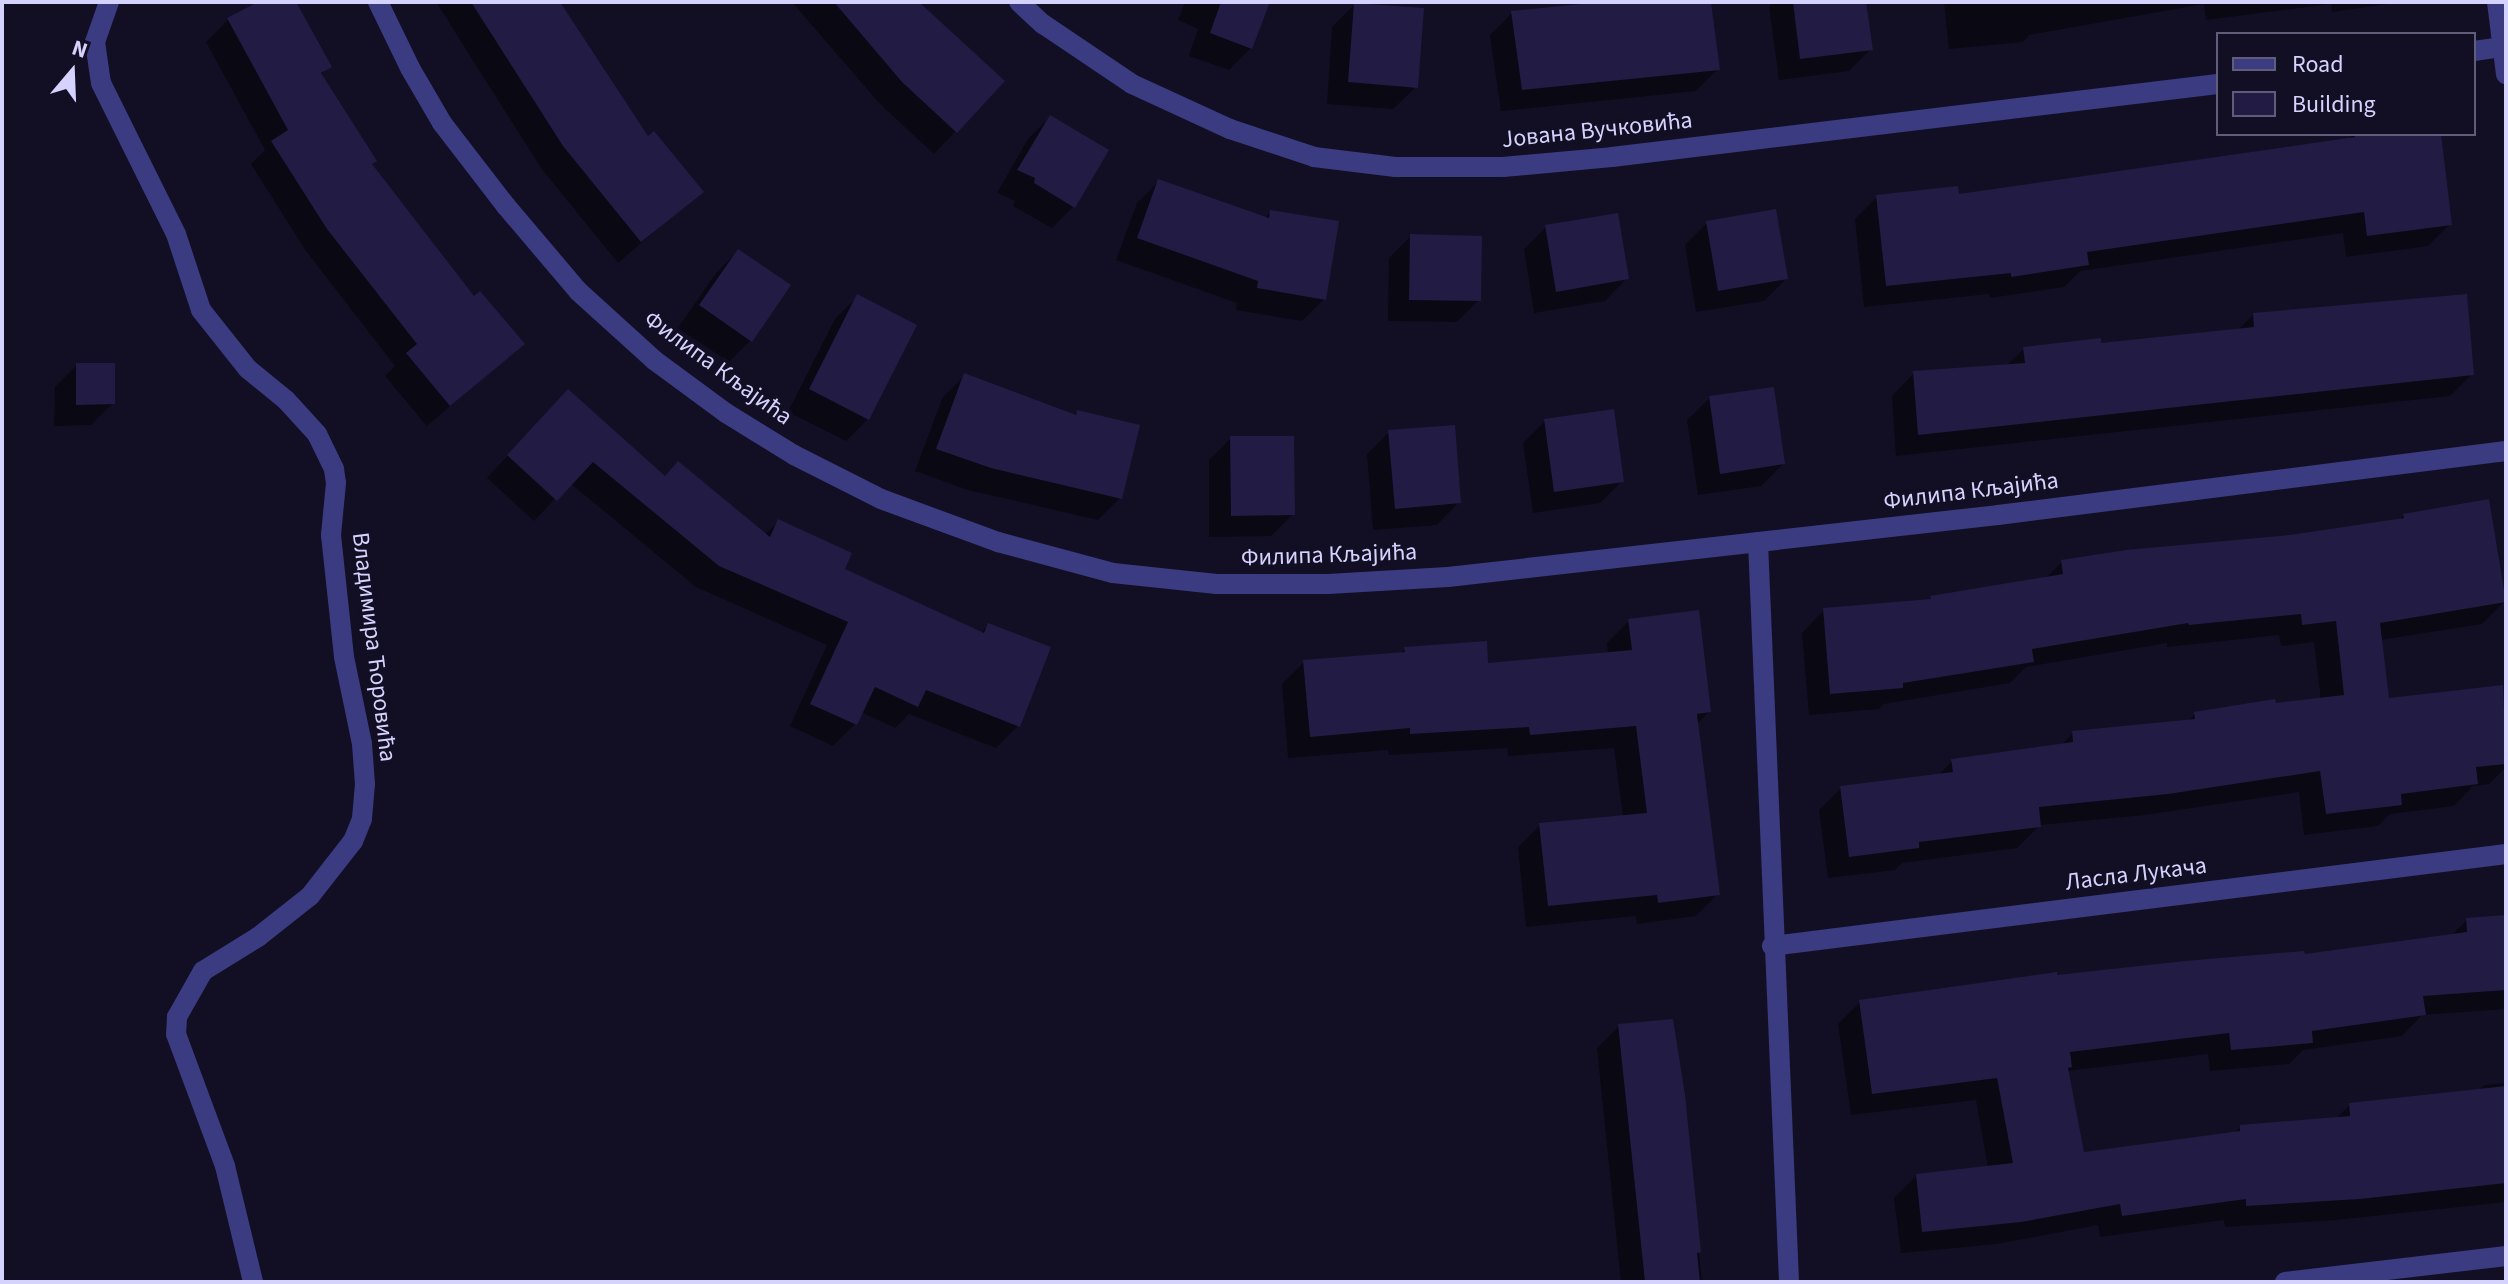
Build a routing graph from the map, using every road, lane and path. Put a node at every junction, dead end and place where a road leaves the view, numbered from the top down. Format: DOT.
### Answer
graph roads {
  1 [pos="109,2"];
  2 [pos="378,2"];
  3 [pos="1019,2"];
  4 [pos="2497,2"];
  5 [pos="2503,47"];
  6 [pos="2476,51"];
  7 [pos="2506,74"];
  8 [pos="2216,84"];
  9 [pos="2506,451"];
  10 [pos="1758,542"];
  11 [pos="2506,854"];
  12 [pos="1772,946"];
  13 [pos="2506,1256"];
  14 [pos="253,1282"];
  15 [pos="1789,1282"];
  16 [pos="2285,1282"];
  1 -- 14 [label="street, Владимира Ћоровића"];
  2 -- 10 [label="street, Филипа Кљајића"];
  3 -- 8 [label="street, Јована Вучковића"];
  4 -- 5 [label="street"];
  5 -- 6 [label="street"];
  5 -- 7 [label="street"];
  9 -- 10 [label="street, Филипа Кљајића"];
  10 -- 12 [label="street"];
  11 -- 12 [label="street, Ласла Лукача"];
  12 -- 15 [label="street"];
  13 -- 16 [label="street"];
}
